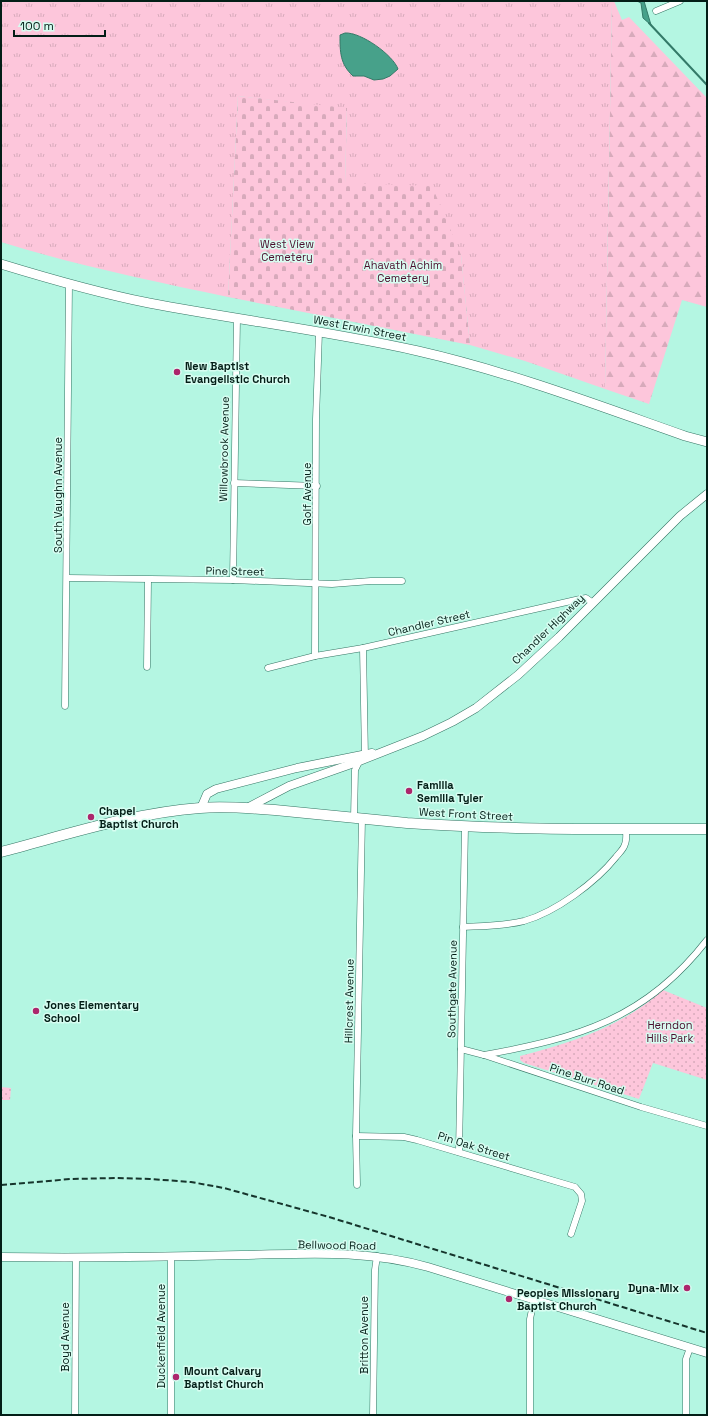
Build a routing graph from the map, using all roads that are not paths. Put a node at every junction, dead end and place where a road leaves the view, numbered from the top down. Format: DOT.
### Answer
graph roads {
  1 [pos="680,1"];
  2 [pos="656,11"];
  3 [pos="1,264"];
  4 [pos="69,284"];
  5 [pos="237,318"];
  6 [pos="319,332"];
  7 [pos="707,442"];
  8 [pos="234,483"];
  9 [pos="317,486"];
  10 [pos="707,494"];
  11 [pos="67,578"];
  12 [pos="148,580"];
  13 [pos="233,580"];
  14 [pos="402,581"];
  15 [pos="316,583"];
  16 [pos="593,603"];
  17 [pos="363,648"];
  18 [pos="315,656"];
  19 [pos="147,667"];
  20 [pos="268,668"];
  21 [pos="65,706"];
  22 [pos="362,759"];
  23 [pos="200,808"];
  24 [pos="247,808"];
  25 [pos="358,818"];
  26 [pos="465,827"];
  27 [pos="626,829"];
  28 [pos="707,829"];
  29 [pos="1,852"];
  30 [pos="463,927"];
  31 [pos="707,940"];
  32 [pos="461,1049"];
  33 [pos="484,1055"];
  34 [pos="707,1126"];
  35 [pos="356,1136"];
  36 [pos="459,1152"];
  37 [pos="357,1185"];
  38 [pos="571,1234"];
  39 [pos="171,1256"];
  40 [pos="377,1256"];
  41 [pos="1,1257"];
  42 [pos="76,1258"];
  43 [pos="534,1300"];
  44 [pos="690,1348"];
  45 [pos="707,1353"];
  46 [pos="75,1415"];
  47 [pos="171,1415"];
  48 [pos="374,1415"];
  49 [pos="530,1415"];
  50 [pos="686,1415"];
  1 -- 2 [label="street"];
  3 -- 4 [label="main road, West Erwin Street"];
  4 -- 5 [label="main road, West Erwin Street"];
  4 -- 11 [label="street, South Vaughn Avenue"];
  5 -- 6 [label="main road, West Erwin Street"];
  5 -- 8 [label="street, Willowbrook Avenue"];
  6 -- 7 [label="main road, West Erwin Street"];
  6 -- 9 [label="street, Golf Avenue"];
  8 -- 9 [label="street"];
  8 -- 13 [label="street, Willowbrook Avenue"];
  9 -- 15 [label="street, Golf Avenue"];
  10 -- 16 [label="street, Chandler Highway"];
  11 -- 12 [label="street, Pine Street"];
  11 -- 21 [label="street, South Vaughn Avenue"];
  12 -- 13 [label="street, Pine Street"];
  12 -- 19 [label="street"];
  13 -- 15 [label="street, Pine Street"];
  14 -- 15 [label="street, Pine Street"];
  15 -- 18 [label="street, Golf Avenue"];
  16 -- 17 [label="street, Chandler Street"];
  16 -- 22 [label="street, Chandler Highway"];
  17 -- 18 [label="street, Chandler Street"];
  17 -- 22 [label="street, Hillcrest Avenue"];
  18 -- 20 [label="street, Chandler Street"];
  22 -- 23 [label="street, Chandler Highway"];
  22 -- 24 [label="street, Chandler Highway"];
  22 -- 25 [label="street, Hillcrest Avenue"];
  23 -- 24 [label="main road, West Front Street"];
  23 -- 29 [label="main road"];
  24 -- 25 [label="main road, West Front Street"];
  25 -- 26 [label="main road, West Front Street"];
  25 -- 35 [label="street, Hillcrest Avenue"];
  26 -- 27 [label="main road, West Front Street"];
  26 -- 30 [label="street, Southgate Avenue"];
  27 -- 28 [label="main road, West Front Street"];
  27 -- 30 [label="street"];
  30 -- 32 [label="street, Southgate Avenue"];
  31 -- 33 [label="street"];
  32 -- 33 [label="street, Pine Burr Road"];
  32 -- 36 [label="street, Southgate Avenue"];
  33 -- 34 [label="street, Pine Burr Road"];
  35 -- 36 [label="street, Pin Oak Street"];
  35 -- 37 [label="street, Hillcrest Avenue"];
  36 -- 38 [label="street, Pin Oak Street"];
  39 -- 40 [label="street, Bellwood Road"];
  39 -- 42 [label="street, Bellwood Road"];
  39 -- 47 [label="street, Duckenfield Avenue"];
  40 -- 43 [label="street, Bellwood Road"];
  40 -- 48 [label="street, Britton Avenue"];
  41 -- 42 [label="street, Bellwood Road"];
  42 -- 46 [label="street, Boyd Avenue"];
  43 -- 44 [label="street, Bellwood Road"];
  43 -- 49 [label="street"];
  44 -- 45 [label="street, Bellwood Road"];
  44 -- 50 [label="street"];
}
